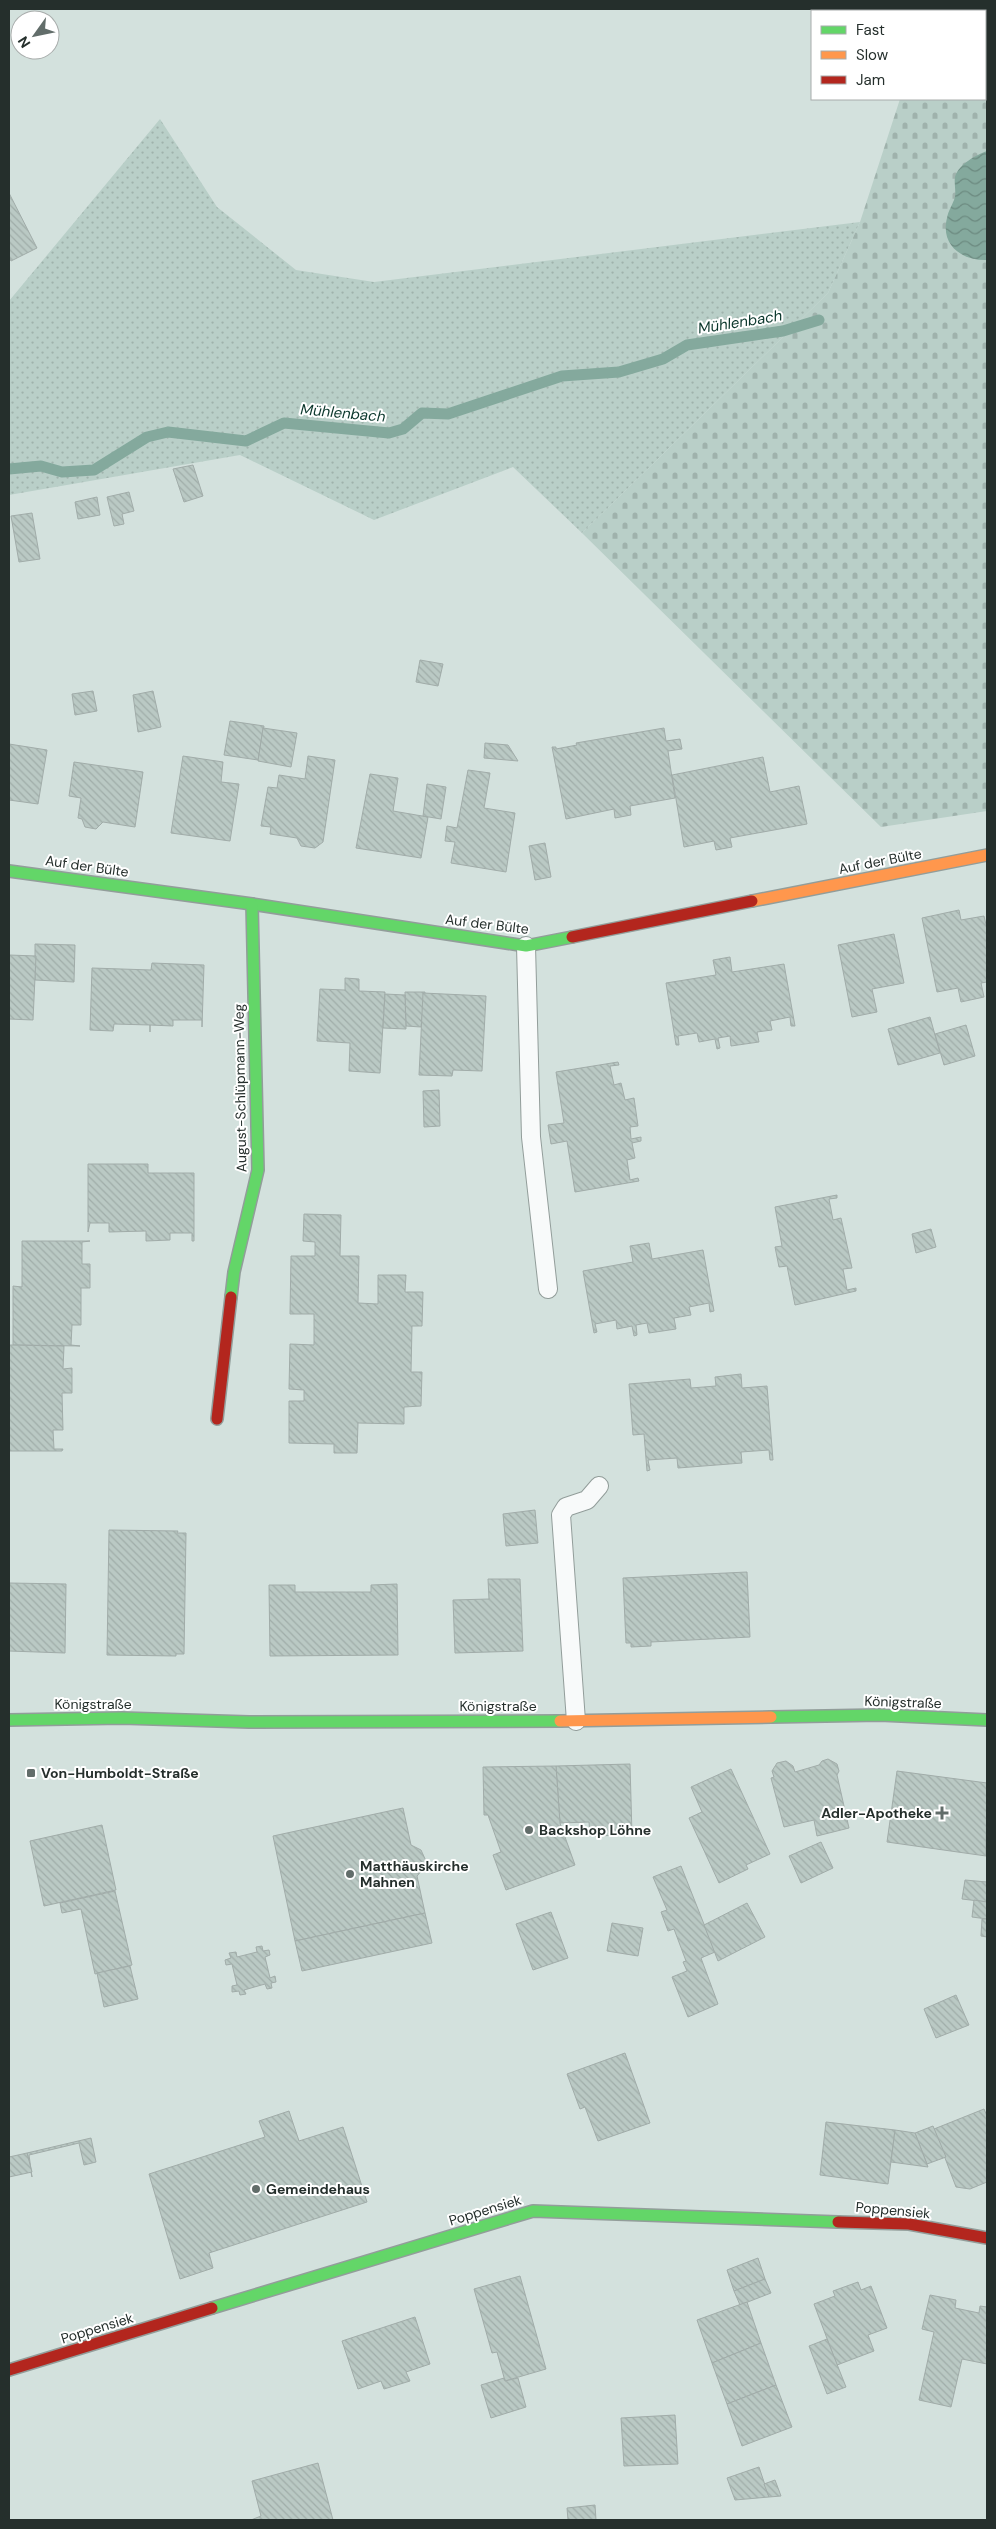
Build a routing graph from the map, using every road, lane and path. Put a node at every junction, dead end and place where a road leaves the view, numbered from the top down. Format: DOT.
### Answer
graph roads {
  1 [pos="987,855"];
  2 [pos="9,871"];
  3 [pos="252,904"];
  4 [pos="526,946"];
  5 [pos="548,1289"];
  6 [pos="217,1419"];
  7 [pos="599,1486"];
  8 [pos="9,1720"];
  9 [pos="987,1720"];
  10 [pos="576,1721"];
  11 [pos="987,2238"];
  12 [pos="9,2370"];
  1 -- 4 [label="street, Auf der Bülte"];
  2 -- 3 [label="street, Auf der Bülte"];
  3 -- 4 [label="street, Auf der Bülte"];
  3 -- 6 [label="street, August-Schlüpmann-Weg"];
  4 -- 5 [label="lane"];
  7 -- 10 [label="lane"];
  8 -- 10 [label="street, Königstraße"];
  9 -- 10 [label="street, Königstraße"];
  11 -- 12 [label="street, Poppensiek"];
}
